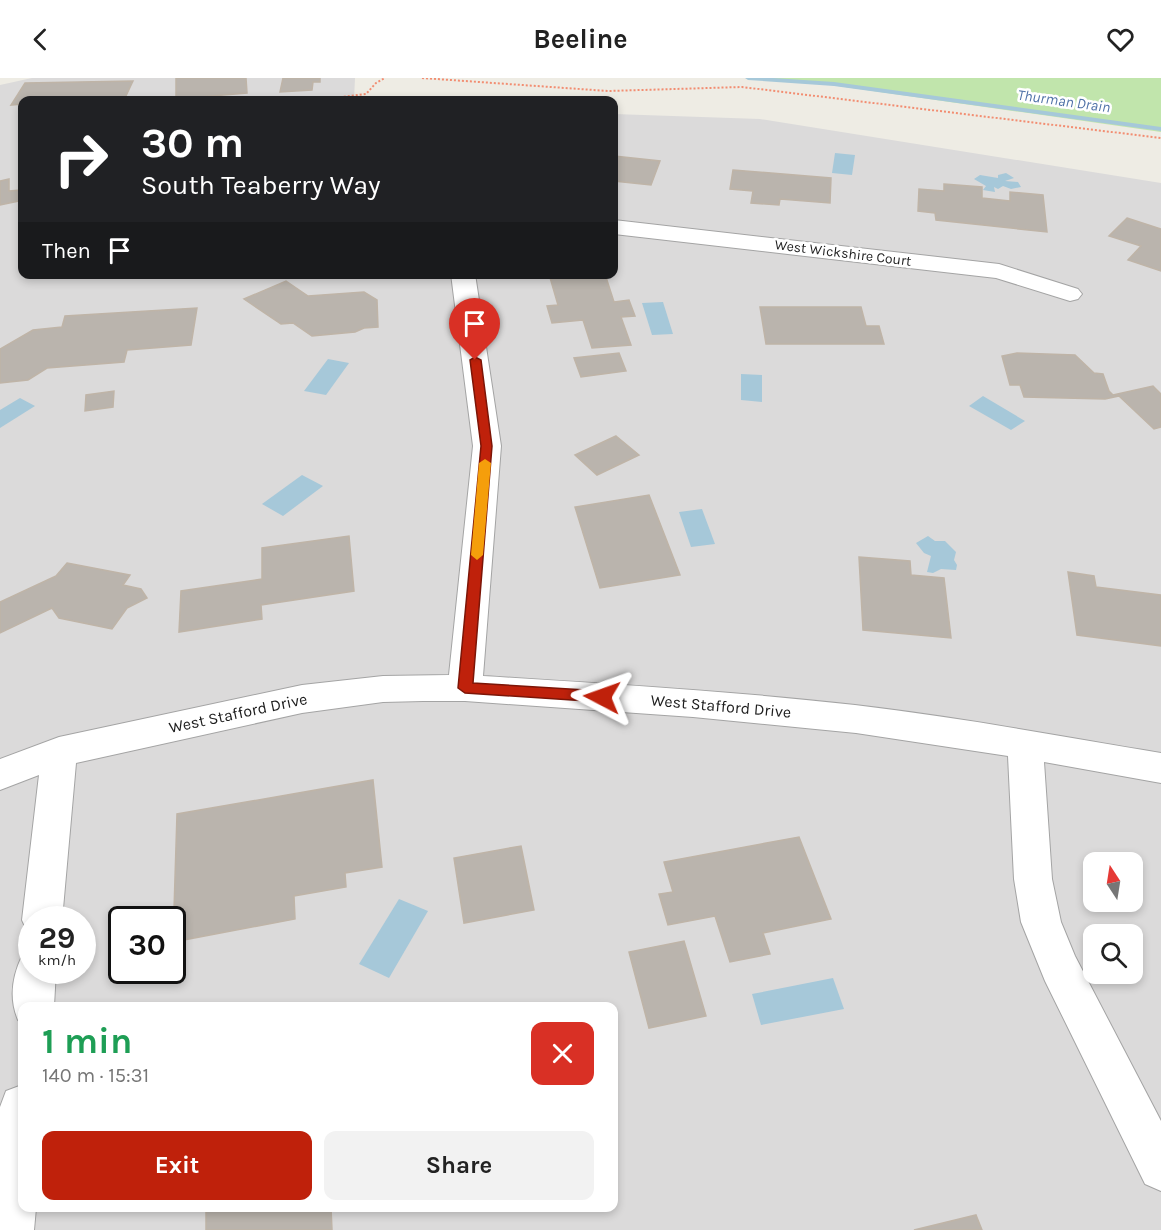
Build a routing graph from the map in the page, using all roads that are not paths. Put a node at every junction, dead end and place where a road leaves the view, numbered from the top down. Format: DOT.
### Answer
graph roads {
  1 [pos="618,227"];
  2 [pos="464,279"];
  3 [pos="1070,294"];
  4 [pos="465,688"];
  5 [pos="1025,744"];
  6 [pos="59,752"];
  7 [pos="1161,768"];
  8 [pos="0,775"];
  9 [pos="43,906"];
  10 [pos="35,984"];
  11 [pos="33,1002"];
  12 [pos="18,1148"];
  13 [pos="1161,1168"];
  14 [pos="10,1230"];
  1 -- 3 [label="street, West Wickshire Court"];
  2 -- 4 [label="street"];
  4 -- 5 [label="street, West Stafford Drive"];
  4 -- 6 [label="street, West Stafford Drive"];
  5 -- 7 [label="street, West Stafford Drive"];
  5 -- 13 [label="street"];
  6 -- 8 [label="street, West Stafford Drive"];
  6 -- 9 [label="street"];
  10 -- 11 [label="street"];
  12 -- 14 [label="street"];
}
